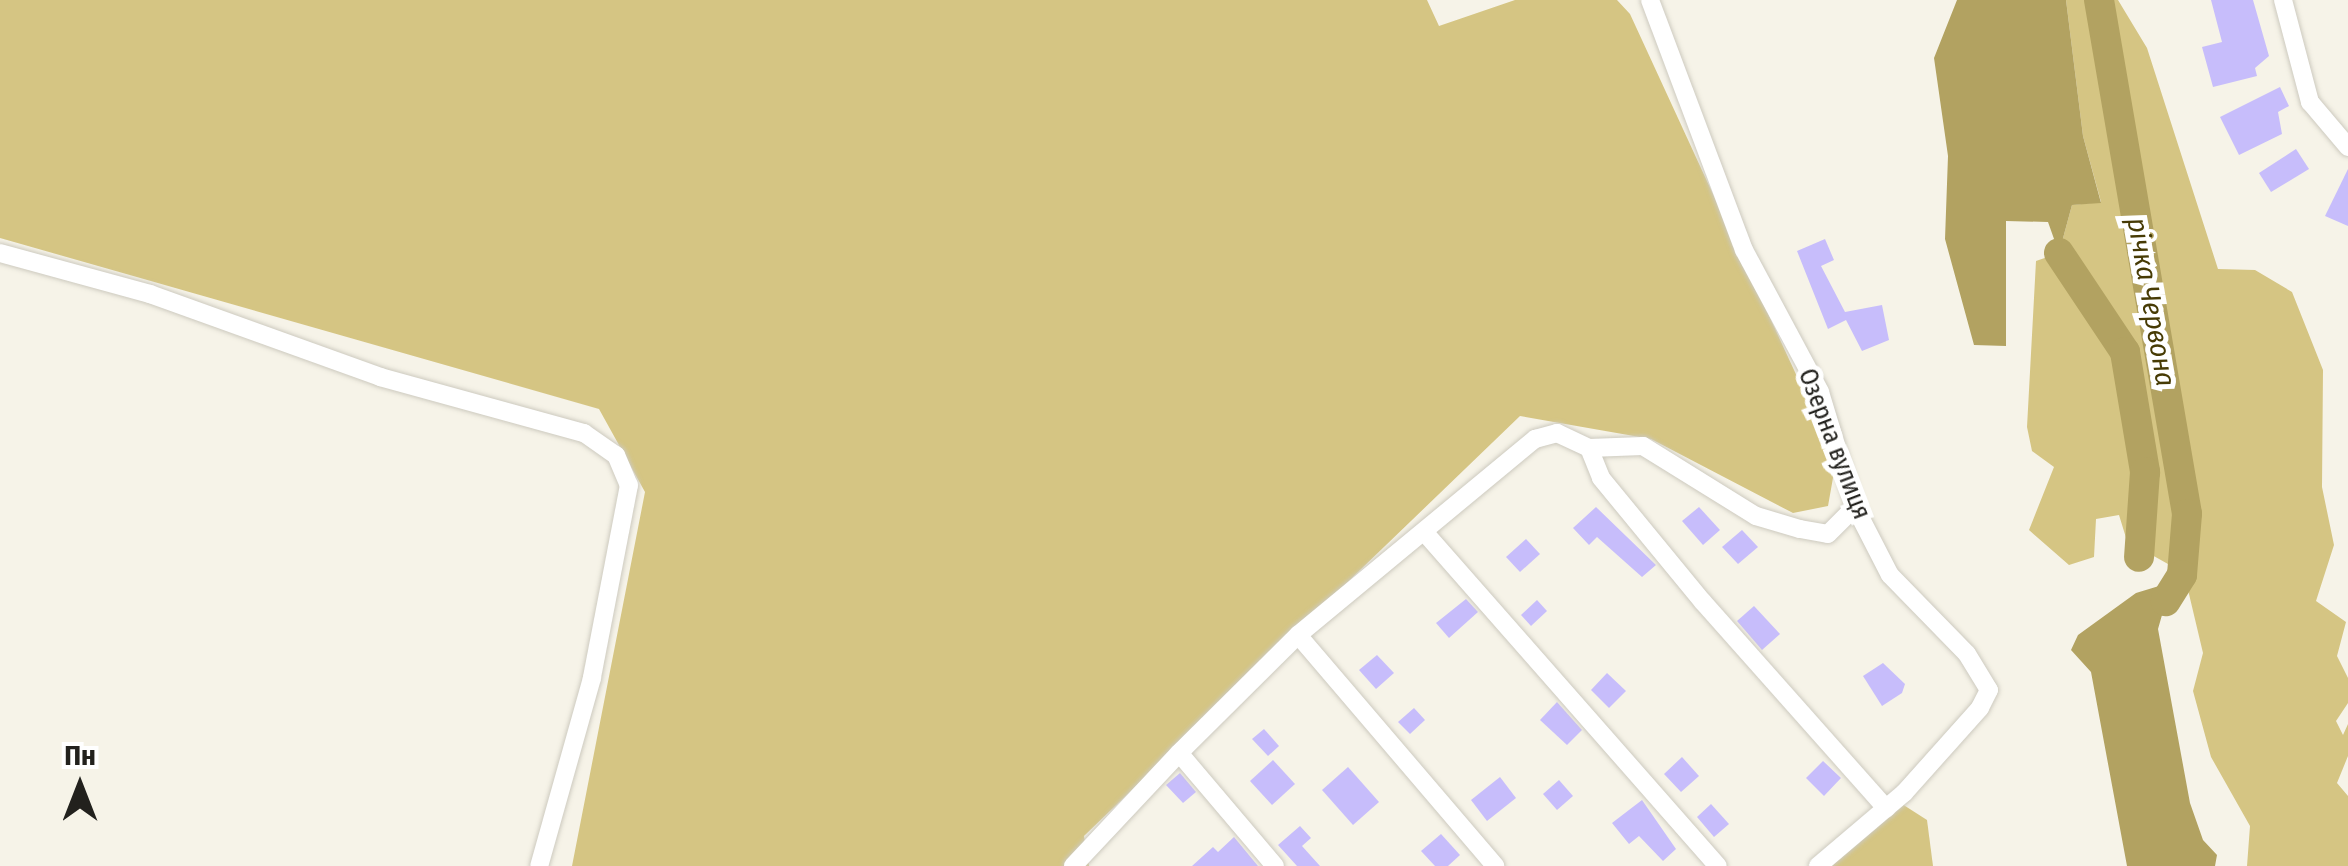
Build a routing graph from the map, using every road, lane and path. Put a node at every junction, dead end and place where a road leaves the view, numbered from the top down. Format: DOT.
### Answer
graph roads {
  1 [pos="1650,0"];
  2 [pos="2283,0"];
  3 [pos="2348,147"];
  4 [pos="0,253"];
  5 [pos="1589,448"];
  6 [pos="1855,507"];
  7 [pos="1426,534"];
  8 [pos="1298,635"];
  9 [pos="1179,753"];
  10 [pos="1886,808"];
  11 [pos="540,866"];
  12 [pos="1073,866"];
  13 [pos="1275,866"];
  14 [pos="1496,866"];
  15 [pos="1718,866"];
  16 [pos="1818,866"];
  1 -- 6 [label="street, Озерна вулиця"];
  2 -- 3 [label="street"];
  4 -- 11 [label="street"];
  5 -- 6 [label="street"];
  5 -- 7 [label="street"];
  5 -- 10 [label="street"];
  6 -- 10 [label="street, Озерна вулиця"];
  7 -- 8 [label="street"];
  7 -- 15 [label="street"];
  8 -- 9 [label="street"];
  8 -- 14 [label="street"];
  9 -- 12 [label="street"];
  9 -- 13 [label="street"];
  10 -- 16 [label="street, Озерна вулиця"];
}
